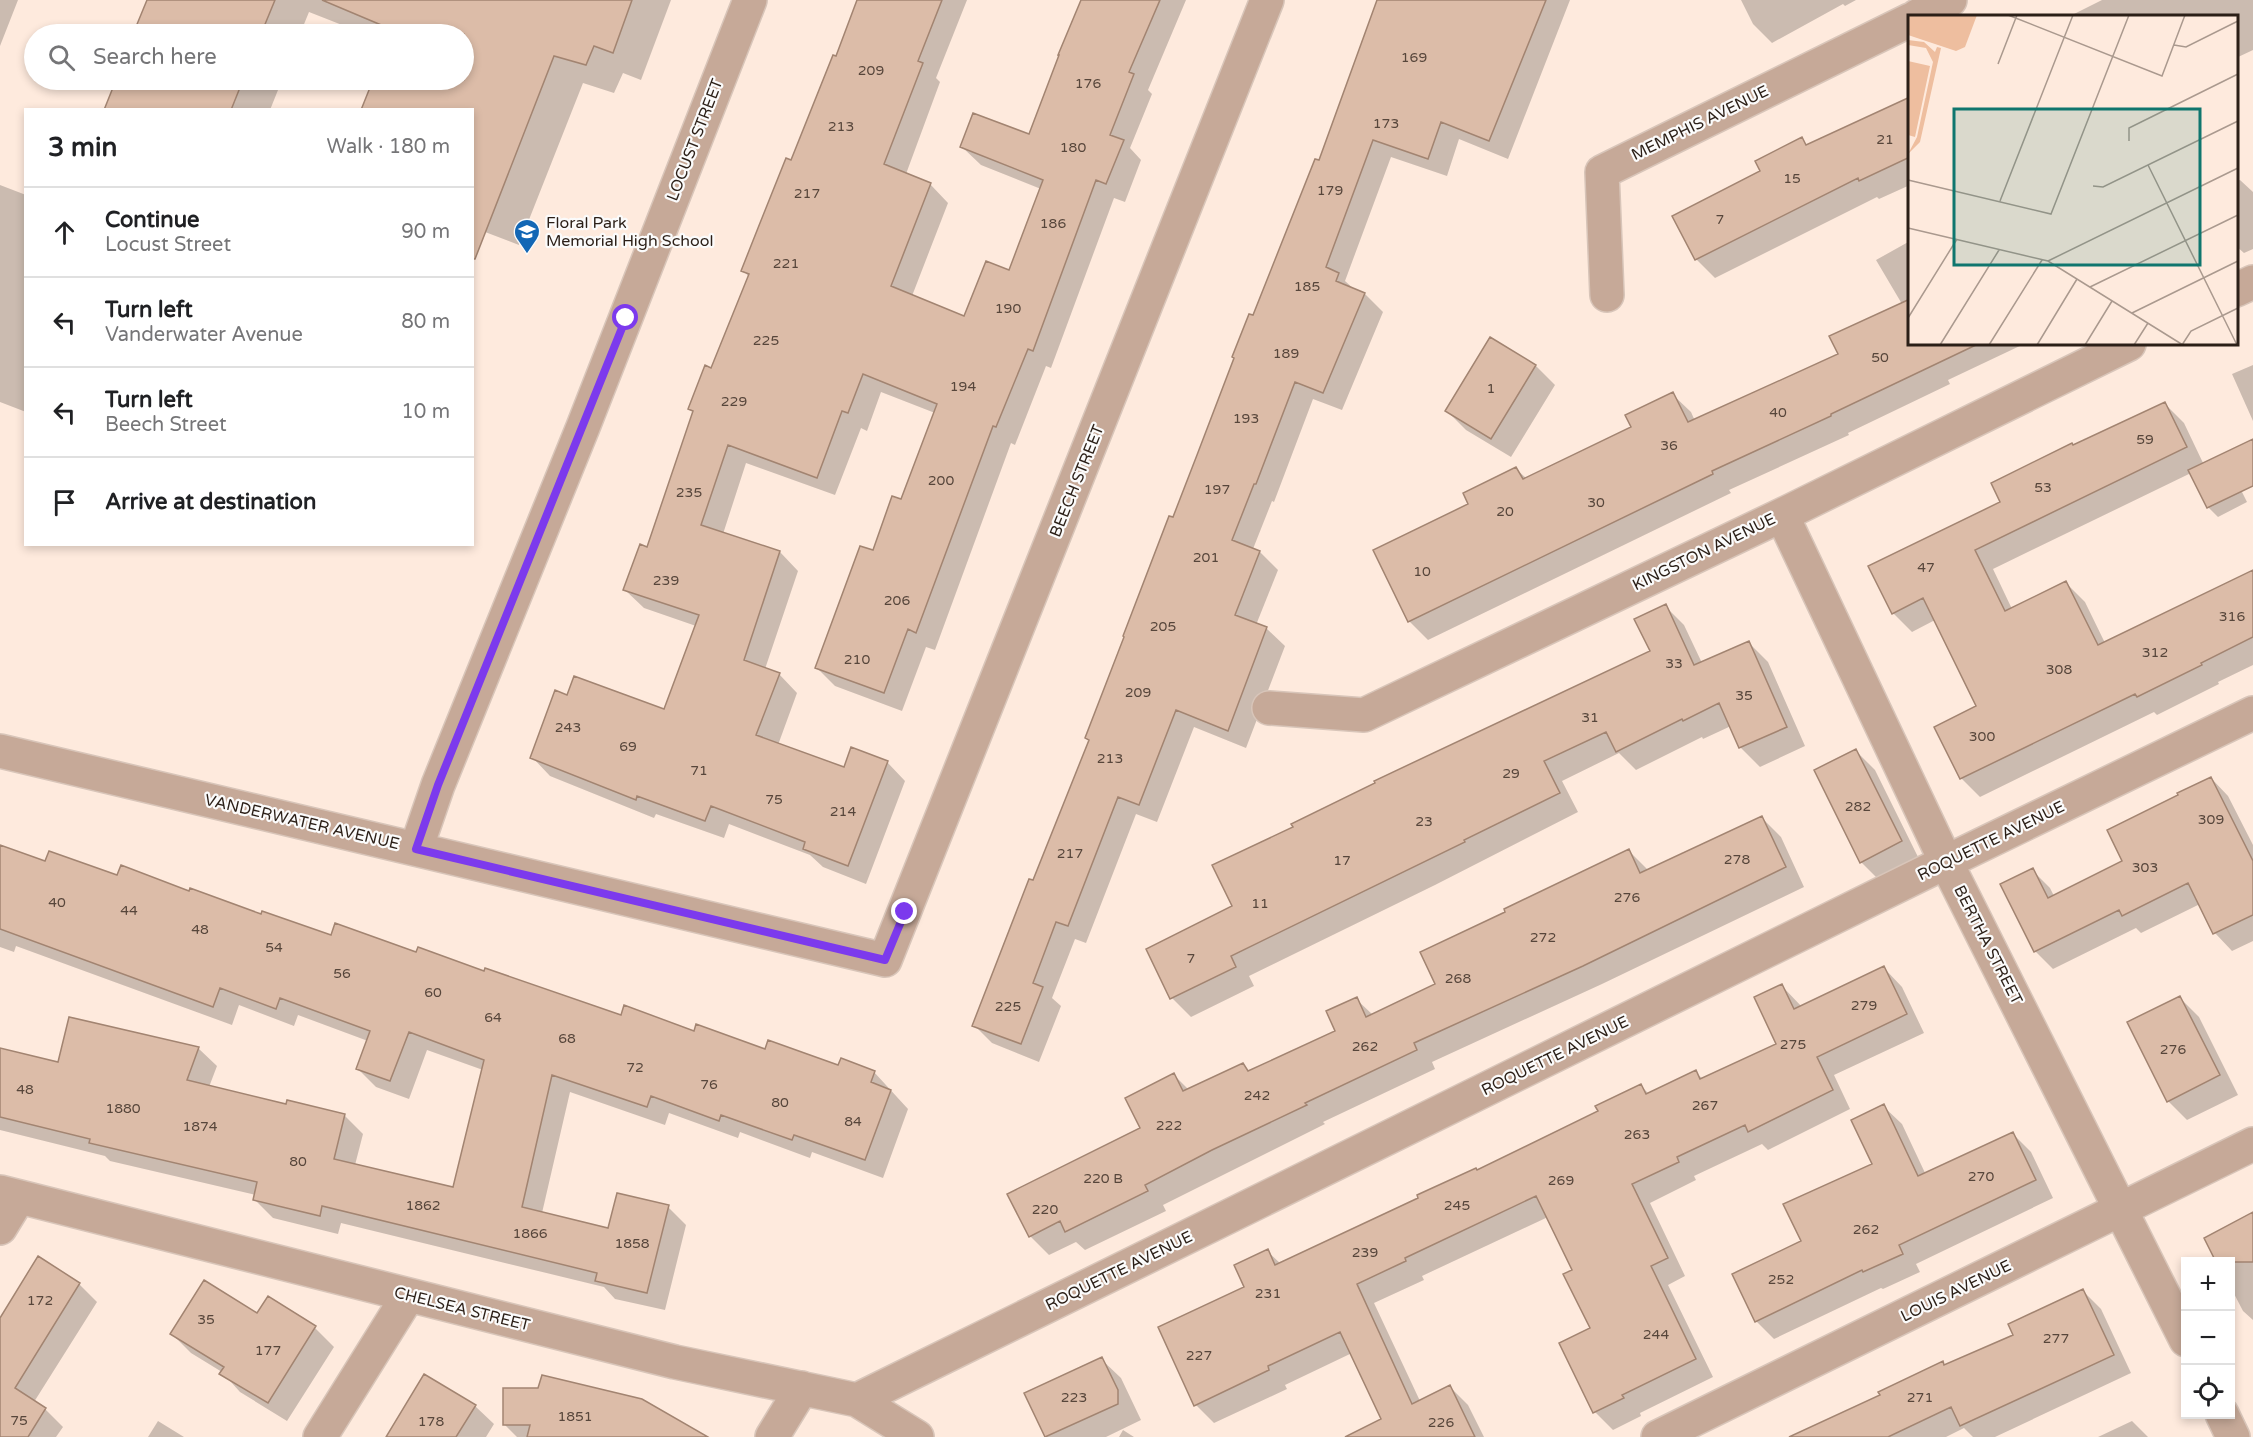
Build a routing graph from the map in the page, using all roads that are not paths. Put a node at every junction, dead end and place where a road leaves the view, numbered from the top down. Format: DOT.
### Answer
graph roads {
  1 [pos="750,0"];
  2 [pos="1267,0"];
  3 [pos="1950,0"];
  4 [pos="1919,15"];
  5 [pos="1908,21"];
  6 [pos="2253,282"];
  7 [pos="2238,289"];
  8 [pos="1607,295"];
  9 [pos="2127,345"];
  10 [pos="1782,515"];
  11 [pos="1269,708"];
  12 [pos="2253,713"];
  13 [pos="0,751"];
  14 [pos="416,849"];
  15 [pos="1946,862"];
  16 [pos="885,960"];
  17 [pos="2253,1144"];
  18 [pos="10,1194"];
  19 [pos="2121,1209"];
  20 [pos="0,1228"];
  21 [pos="408,1296"];
  22 [pos="2181,1330"];
  23 [pos="802,1388"];
  24 [pos="858,1400"];
  25 [pos="2224,1419"];
  26 [pos="320,1437"];
  27 [pos="772,1437"];
  28 [pos="917,1437"];
  29 [pos="1658,1437"];
  30 [pos="2233,1437"];
  1 -- 14 [label="street, LOCUST STREET"];
  2 -- 16 [label="street, BEECH STREET"];
  3 -- 4 [label="street"];
  5 -- 8 [label="street, MEMPHIS AVENUE"];
  6 -- 7 [label="street"];
  9 -- 10 [label="street, KINGSTON AVENUE"];
  10 -- 11 [label="street, KINGSTON AVENUE"];
  10 -- 15 [label="street, BERTHA STREET"];
  12 -- 15 [label="street, ROQUETTE AVENUE"];
  13 -- 14 [label="street, VANDERWATER AVENUE"];
  14 -- 16 [label="street, VANDERWATER AVENUE"];
  15 -- 19 [label="street, BERTHA STREET"];
  15 -- 24 [label="street, ROQUETTE AVENUE"];
  17 -- 19 [label="street, LOUIS AVENUE"];
  18 -- 20 [label="street"];
  18 -- 21 [label="street, CHELSEA STREET"];
  19 -- 22 [label="street, BERTHA STREET"];
  19 -- 29 [label="street, LOUIS AVENUE"];
  21 -- 23 [label="street, CHELSEA STREET"];
  21 -- 26 [label="street"];
  23 -- 24 [label="street, CHELSEA STREET"];
  23 -- 27 [label="street"];
  24 -- 28 [label="street, CHELSEA STREET"];
  25 -- 30 [label="street"];
}
